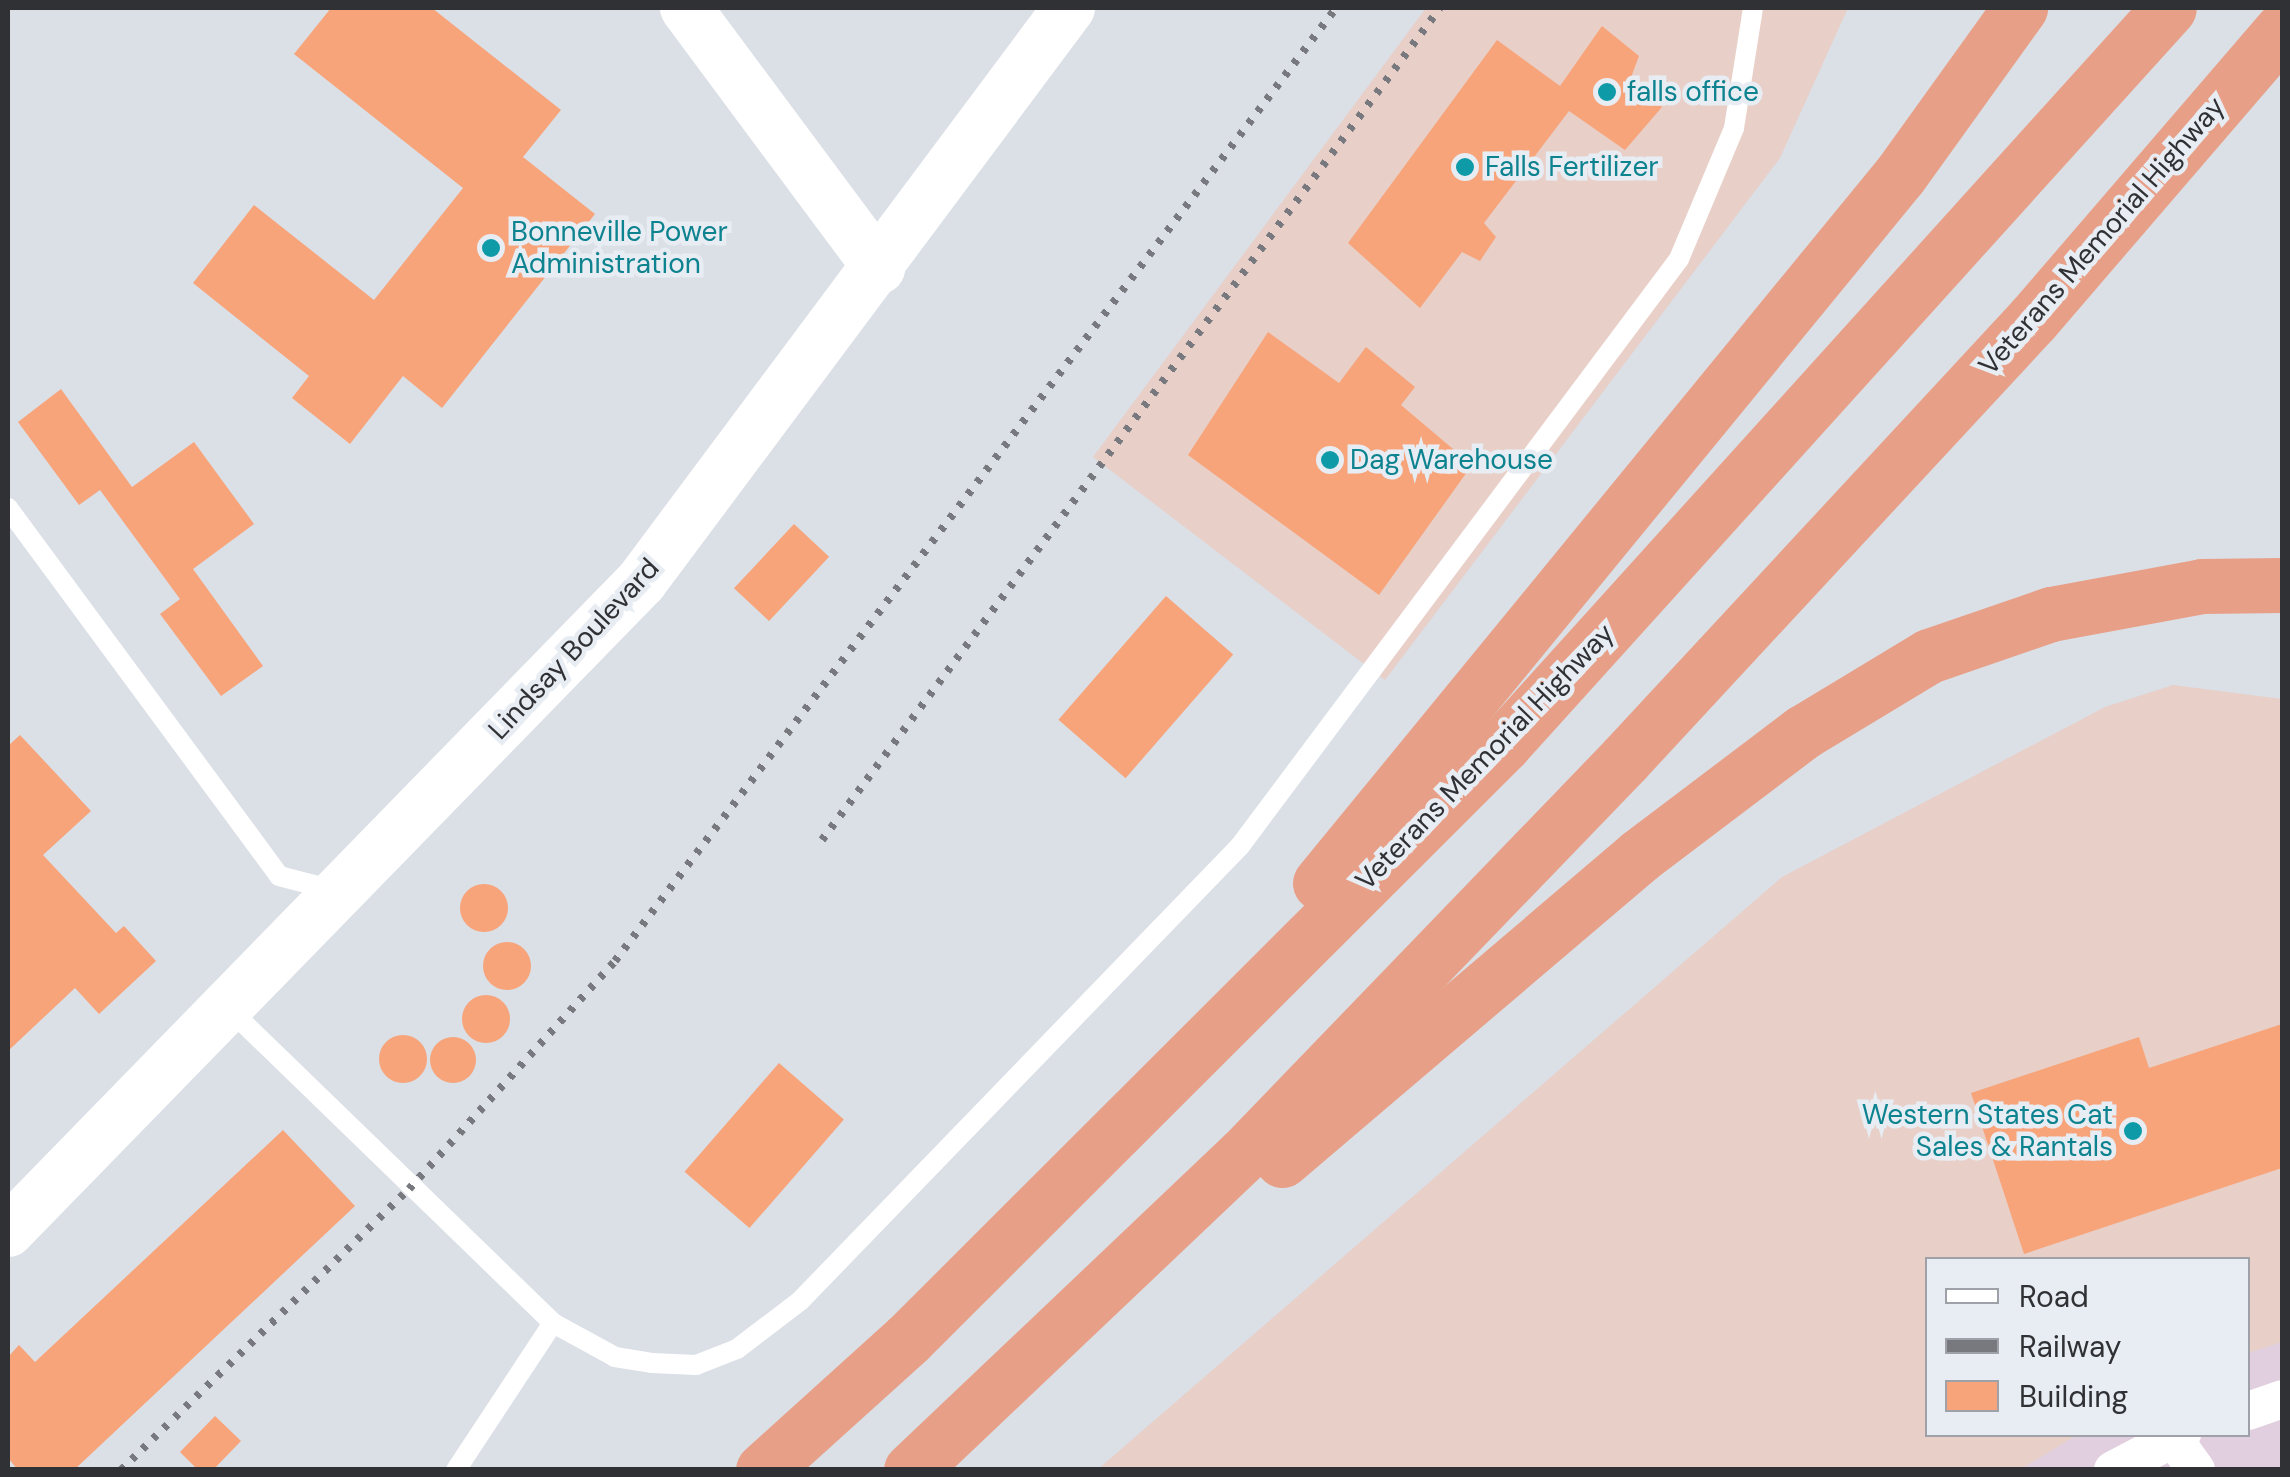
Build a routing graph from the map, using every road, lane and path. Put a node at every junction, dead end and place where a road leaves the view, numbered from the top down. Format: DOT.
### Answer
graph roads {
  1 [pos="686,8"];
  2 [pos="1070,8"];
  3 [pos="1753,8"];
  4 [pos="2020,8"];
  5 [pos="2169,8"];
  6 [pos="2282,29"];
  7 [pos="880,268"];
  8 [pos="8,508"];
  9 [pos="2282,585"];
  10 [pos="341,892"];
  11 [pos="228,1008"];
  12 [pos="1146,1100"];
  13 [pos="8,1231"];
  14 [pos="553,1322"];
  15 [pos="1059,1336"];
  16 [pos="2282,1399"];
  17 [pos="2250,1411"];
  18 [pos="2176,1437"];
  19 [pos="2179,1437"];
  20 [pos="456,1470"];
  21 [pos="763,1470"];
  22 [pos="911,1470"];
  23 [pos="2113,1470"];
  24 [pos="2196,1470"];
  1 -- 7 [label="street"];
  2 -- 7 [label="street, Lindsay Boulevard"];
  3 -- 14 [label="lane"];
  4 -- 12 [label="highway"];
  5 -- 12 [label="highway, Veterans Memorial Highway"];
  6 -- 15 [label="highway, Veterans Memorial Highway"];
  7 -- 10 [label="street, Lindsay Boulevard"];
  8 -- 10 [label="lane"];
  9 -- 15 [label="highway"];
  10 -- 11 [label="street, Lindsay Boulevard"];
  11 -- 13 [label="street, Lindsay Boulevard"];
  11 -- 14 [label="lane"];
  12 -- 21 [label="highway, Veterans Memorial Highway"];
  14 -- 20 [label="lane"];
  15 -- 22 [label="highway, Veterans Memorial Highway"];
  16 -- 17 [label="street"];
  18 -- 23 [label="street"];
  19 -- 24 [label="street"];
}
